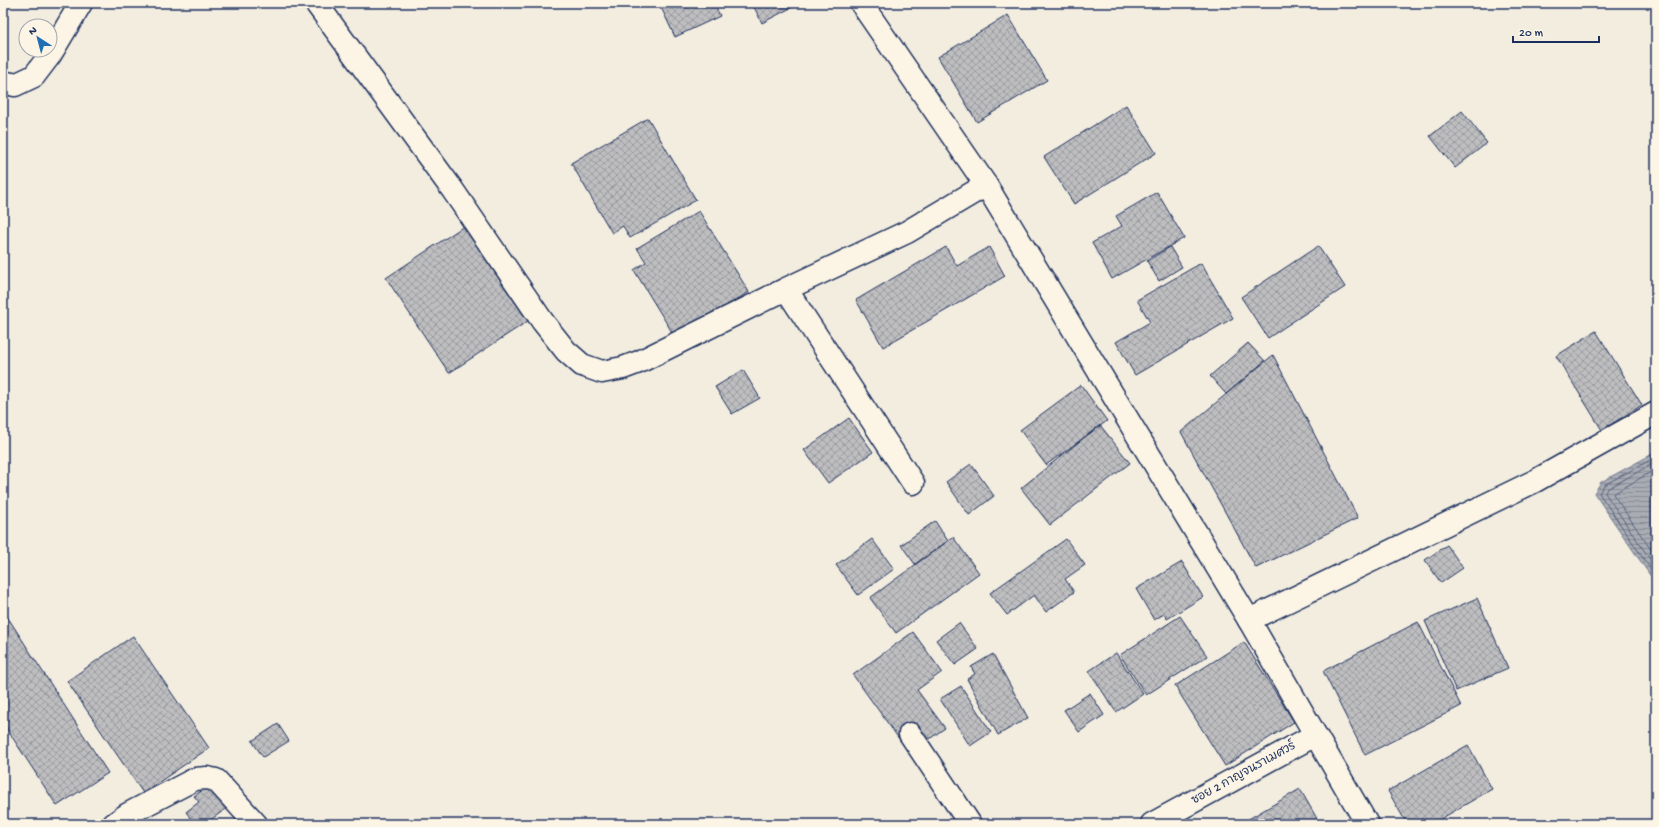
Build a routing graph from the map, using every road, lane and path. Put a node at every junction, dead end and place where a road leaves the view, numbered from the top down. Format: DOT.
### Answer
graph roads {
  1 [pos="81,3"];
  2 [pos="316,3"];
  3 [pos="861,3"];
  4 [pos="3,82"];
  5 [pos="986,185"];
  6 [pos="786,289"];
  7 [pos="1656,413"];
  8 [pos="913,484"];
  9 [pos="1249,620"];
  10 [pos="910,734"];
  11 [pos="1315,735"];
  12 [pos="114,824"];
  13 [pos="256,824"];
  14 [pos="970,824"];
  15 [pos="1152,824"];
  16 [pos="1367,824"];
  1 -- 4 [label="street"];
  2 -- 6 [label="street"];
  3 -- 5 [label="street"];
  5 -- 6 [label="street"];
  5 -- 9 [label="street"];
  6 -- 8 [label="street"];
  7 -- 9 [label="street"];
  9 -- 11 [label="street"];
  10 -- 14 [label="street"];
  11 -- 15 [label="street, ซอย 2 กาญจนราเมศวร์"];
  11 -- 16 [label="street"];
  12 -- 13 [label="street"];
}
